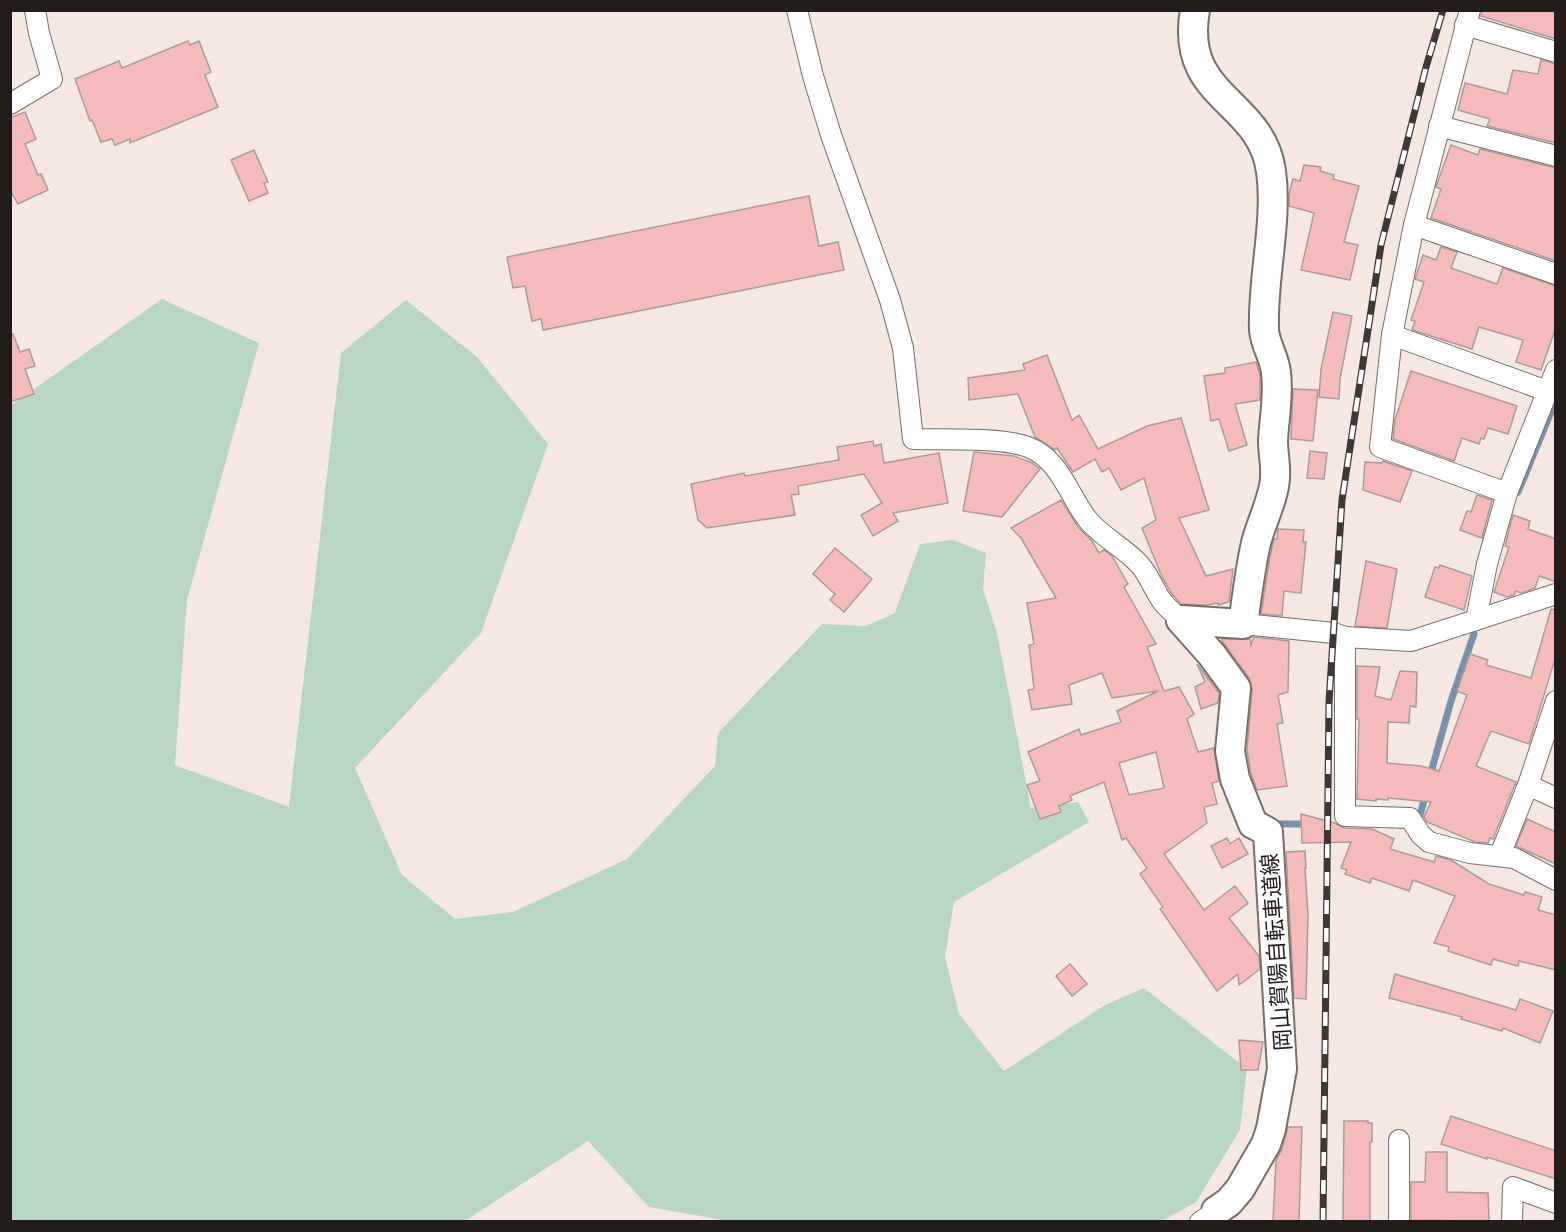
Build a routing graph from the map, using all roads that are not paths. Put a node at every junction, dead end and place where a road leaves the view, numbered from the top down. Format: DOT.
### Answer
graph roads {
  1 [pos="35,10"];
  2 [pos="797,10"];
  3 [pos="1195,10"];
  4 [pos="1467,18"];
  5 [pos="1556,52"];
  6 [pos="10,104"];
  7 [pos="1439,126"];
  8 [pos="1556,156"];
  9 [pos="1414,225"];
  10 [pos="1556,274"];
  11 [pos="1392,336"];
  12 [pos="1556,370"];
  13 [pos="1547,392"];
  14 [pos="1507,493"];
  15 [pos="1556,594"];
  16 [pos="1181,620"];
  17 [pos="1476,620"];
  18 [pos="1243,624"];
  19 [pos="1346,637"];
  20 [pos="1556,701"];
  21 [pos="1528,785"];
  22 [pos="1556,798"];
  23 [pos="1502,851"];
  24 [pos="1556,880"];
  25 [pos="1399,1140"];
  26 [pos="1556,1203"];
  27 [pos="1208,1216"];
  28 [pos="1399,1221"];
  29 [pos="1512,1221"];
  1 -- 6 [label="street"];
  2 -- 16 [label="street"];
  3 -- 18 [label="main road"];
  4 -- 5 [label="street"];
  4 -- 7 [label="street"];
  7 -- 8 [label="street"];
  7 -- 9 [label="street"];
  9 -- 10 [label="street"];
  9 -- 11 [label="street"];
  11 -- 13 [label="street"];
  11 -- 14 [label="street"];
  12 -- 13 [label="street"];
  13 -- 14 [label="street"];
  14 -- 17 [label="street"];
  15 -- 17 [label="street"];
  16 -- 18 [label="main road"];
  16 -- 27 [label="main road, 岡山賀陽自転車道線"];
  17 -- 19 [label="street"];
  18 -- 19 [label="street"];
  19 -- 23 [label="street"];
  20 -- 21 [label="street"];
  21 -- 22 [label="street"];
  21 -- 23 [label="street"];
  23 -- 24 [label="street"];
  25 -- 28 [label="street"];
  26 -- 29 [label="street"];
}
